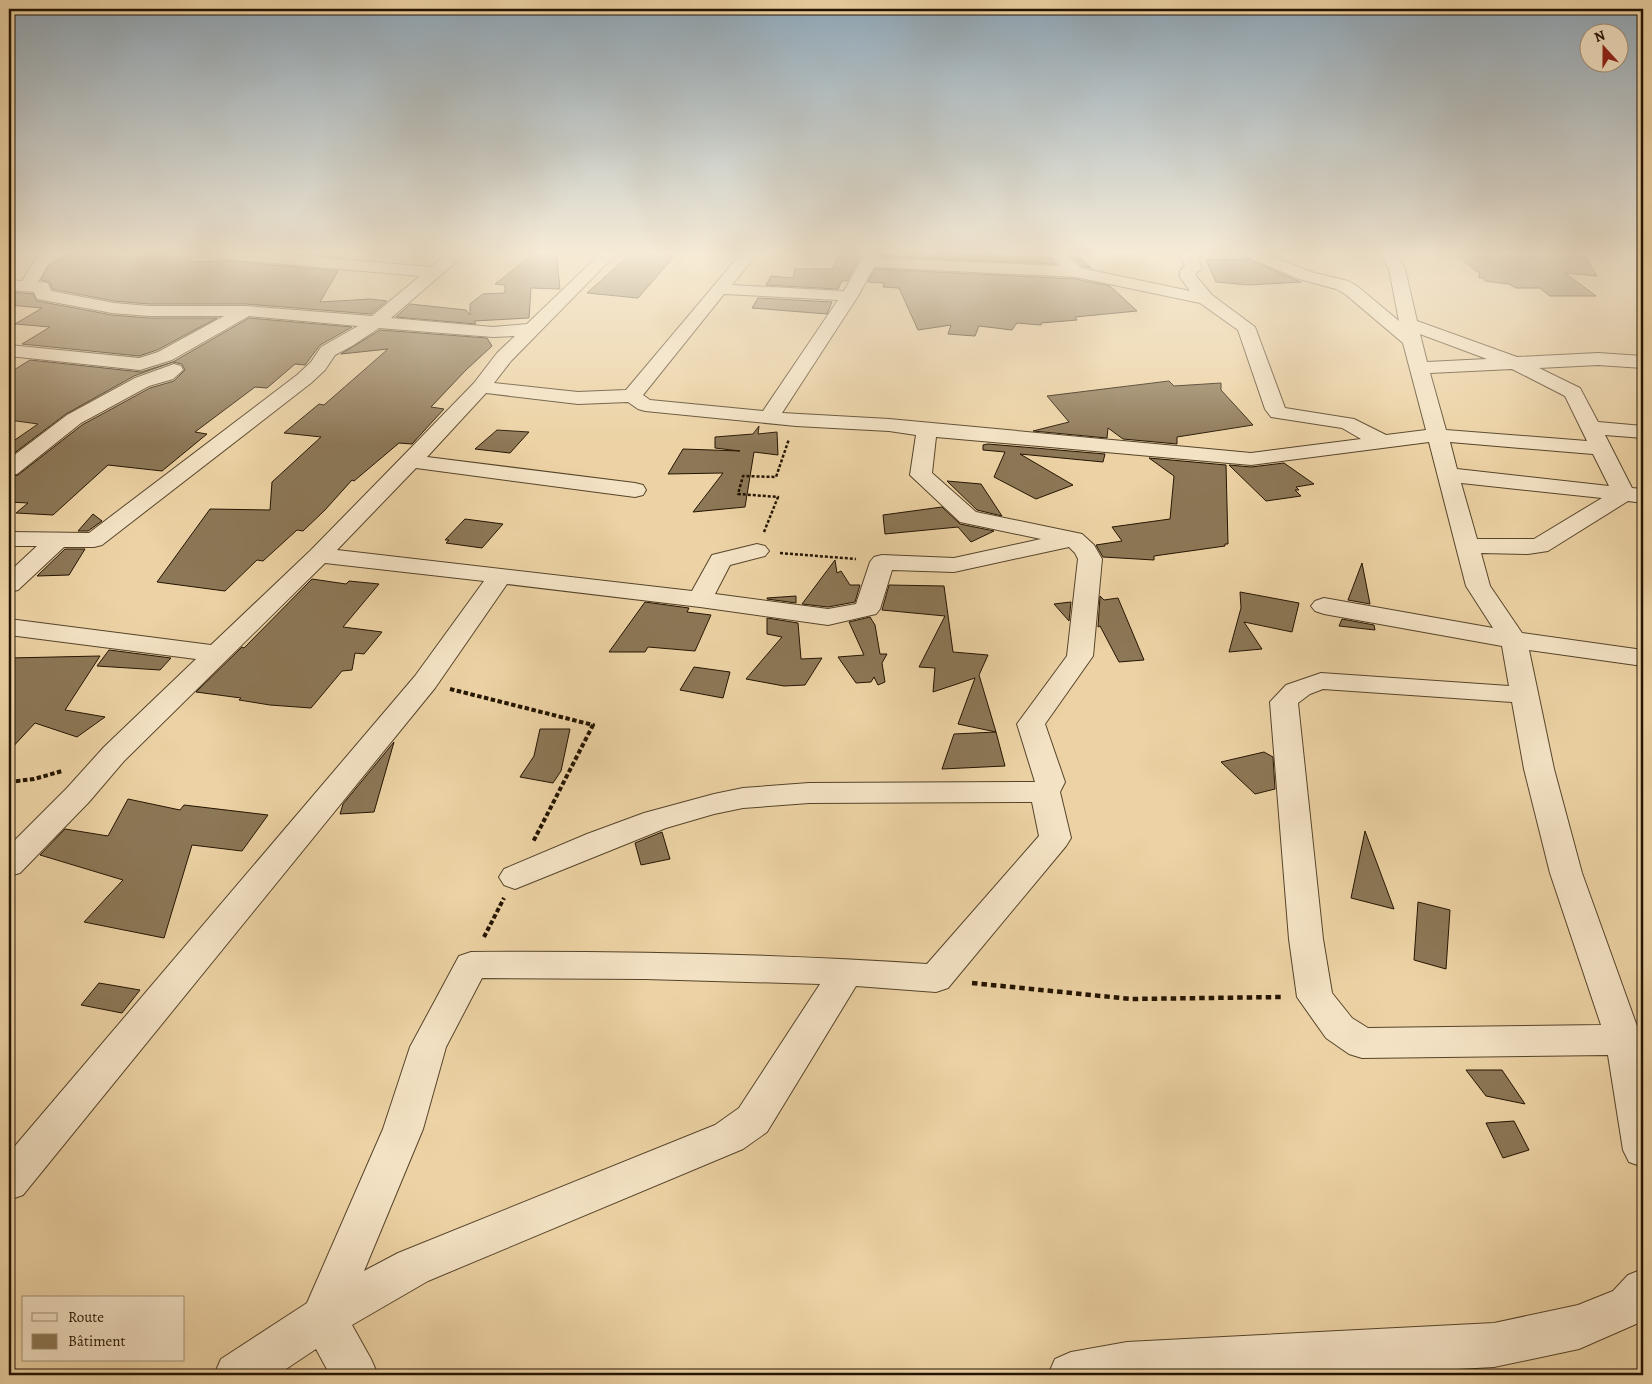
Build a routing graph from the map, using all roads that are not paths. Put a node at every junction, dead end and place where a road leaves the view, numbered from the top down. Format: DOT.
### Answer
graph roads {
  1 [pos="238,316"];
  2 [pos="300,316"];
  3 [pos="383,316"];
  4 [pos="545,316"];
  5 [pos="698,316"];
  6 [pos="837,316"];
  7 [pos="1230,316"];
  8 [pos="1386,316"];
  9 [pos="1406,316"];
  10 [pos="376,322"];
  11 [pos="531,329"];
  12 [pos="1410,333"];
  13 [pos="9,351"];
  14 [pos="174,351"];
  15 [pos="1643,362"];
  16 [pos="1515,364"];
  17 [pos="1421,368"];
  18 [pos="481,387"];
  19 [pos="632,396"];
  20 [pos="769,417"];
  21 [pos="1591,428"];
  22 [pos="927,430"];
  23 [pos="1643,432"];
  24 [pos="1437,435"];
  25 [pos="1383,442"];
  26 [pos="1601,448"];
  27 [pos="412,462"];
  28 [pos="9,469"];
  29 [pos="1448,475"];
  30 [pos="635,490"];
  31 [pos="1634,495"];
  32 [pos="9,539"];
  33 [pos="59,539"];
  34 [pos="1074,539"];
  35 [pos="1468,546"];
  36 [pos="757,551"];
  37 [pos="319,555"];
  38 [pos="500,576"];
  39 [pos="9,585"];
  40 [pos="700,600"];
  41 [pos="1324,606"];
  42 [pos="9,627"];
  43 [pos="1514,640"];
  44 [pos="216,654"];
  45 [pos="1643,658"];
  46 [pos="1525,694"];
  47 [pos="1045,792"];
  48 [pos="9,865"];
  49 [pos="515,878"];
  50 [pos="847,972"];
  51 [pos="1634,1043"];
  52 [pos="1643,1150"];
  53 [pos="9,1182"];
  54 [pos="1643,1290"];
  55 [pos="323,1318"];
  56 [pos="1362,1365"];
  57 [pos="237,1375"];
  58 [pos="356,1375"];
  59 [pos="1071,1375"];
  1 -- 14 [label="street"];
  2 -- 10 [label="street"];
  3 -- 10 [label="street"];
  4 -- 11 [label="street"];
  5 -- 19 [label="street"];
  6 -- 20 [label="street"];
  7 -- 25 [label="street"];
  8 -- 12 [label="street"];
  9 -- 12 [label="street"];
  10 -- 11 [label="street"];
  10 -- 33 [label="street"];
  11 -- 18 [label="street"];
  12 -- 16 [label="street"];
  12 -- 17 [label="street"];
  13 -- 14 [label="street"];
  14 -- 28 [label="street"];
  15 -- 16 [label="street"];
  16 -- 17 [label="street"];
  16 -- 21 [label="street"];
  17 -- 24 [label="street"];
  18 -- 19 [label="street"];
  18 -- 27 [label="street"];
  19 -- 20 [label="street"];
  20 -- 22 [label="street"];
  21 -- 23 [label="street"];
  21 -- 26 [label="street"];
  22 -- 25 [label="street"];
  22 -- 34 [label="street"];
  24 -- 25 [label="street"];
  24 -- 26 [label="street"];
  24 -- 29 [label="street"];
  26 -- 31 [label="street"];
  27 -- 30 [label="street"];
  27 -- 37 [label="street"];
  29 -- 31 [label="street"];
  29 -- 35 [label="street"];
  31 -- 35 [label="street"];
  32 -- 33 [label="street"];
  33 -- 39 [label="street"];
  34 -- 40 [label="street"];
  34 -- 47 [label="street"];
  35 -- 43 [label="street"];
  36 -- 40 [label="street"];
  37 -- 38 [label="street"];
  37 -- 44 [label="street"];
  38 -- 40 [label="street"];
  38 -- 53 [label="street"];
  41 -- 43 [label="street"];
  42 -- 44 [label="street"];
  43 -- 45 [label="street"];
  43 -- 46 [label="street"];
  44 -- 48 [label="street"];
  46 -- 51 [label="street"];
  46 -- 51 [label="street"];
  47 -- 49 [label="street"];
  47 -- 50 [label="street"];
  50 -- 55 [label="street"];
  50 -- 55 [label="street"];
  51 -- 52 [label="street"];
  54 -- 56 [label="street"];
  55 -- 57 [label="street"];
  55 -- 58 [label="street"];
  56 -- 59 [label="street"];
}
